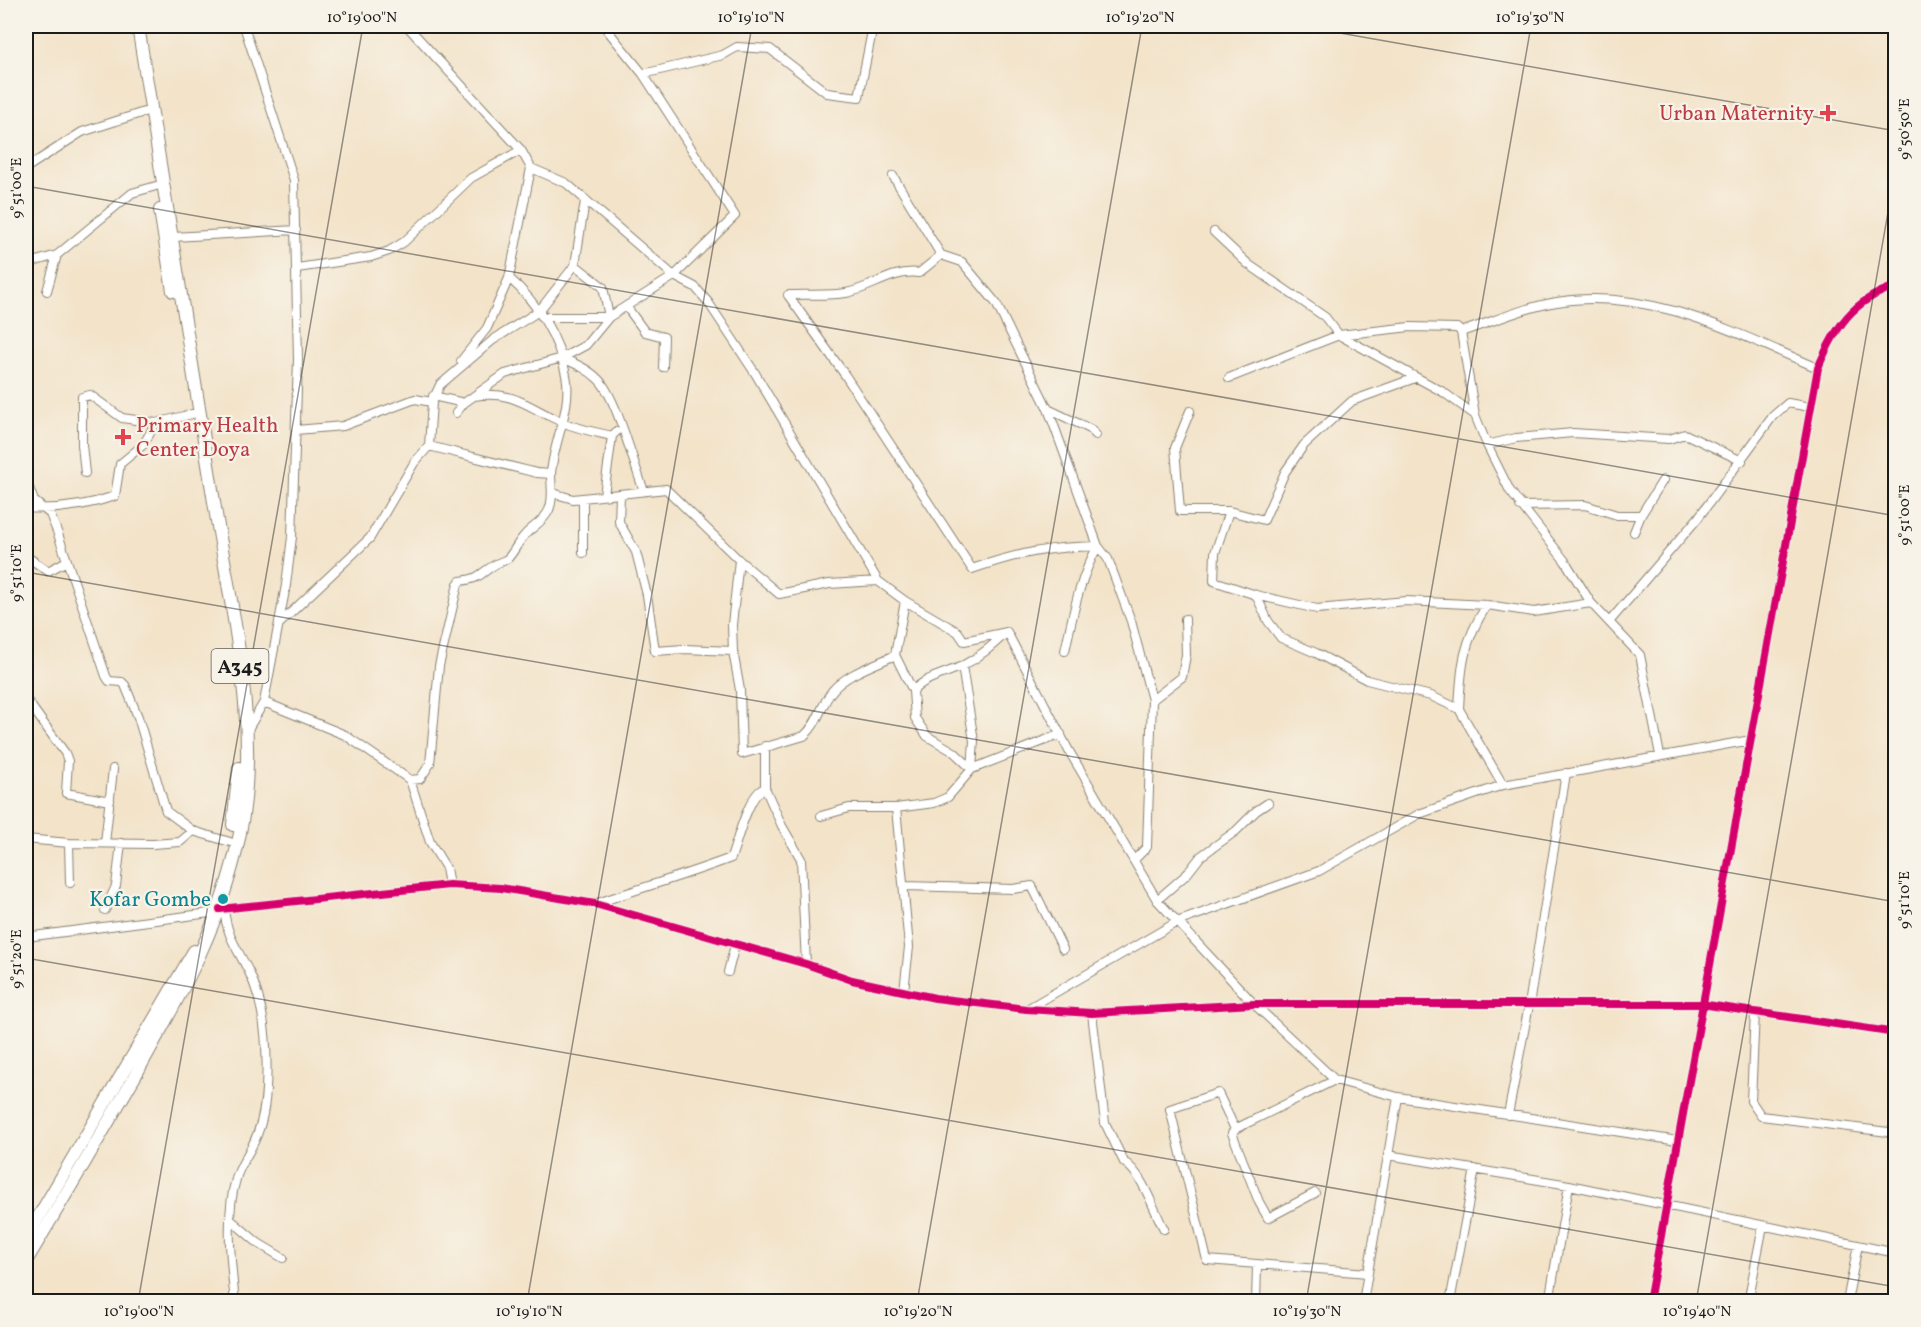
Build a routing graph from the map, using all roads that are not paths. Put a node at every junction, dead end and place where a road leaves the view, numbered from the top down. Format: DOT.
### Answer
graph roads {
  1 [pos="131,26"];
  2 [pos="138,26"];
  3 [pos="244,26"];
  4 [pos="407,26"];
  5 [pos="604,26"];
  6 [pos="873,26"];
  7 [pos="643,74"];
  8 [pos="144,112"];
  9 [pos="521,150"];
  10 [pos="26,168"];
  11 [pos="531,168"];
  12 [pos="893,176"];
  13 [pos="156,186"];
  14 [pos="585,201"];
  15 [pos="296,230"];
  16 [pos="1214,232"];
  17 [pos="173,237"];
  18 [pos="57,255"];
  19 [pos="941,255"];
  20 [pos="26,264"];
  21 [pos="575,265"];
  22 [pos="297,268"];
  23 [pos="674,276"];
  24 [pos="509,278"];
  25 [pos="1896,286"];
  26 [pos="47,291"];
  27 [pos="626,306"];
  28 [pos="541,314"];
  29 [pos="609,316"];
  30 [pos="1461,332"];
  31 [pos="1339,335"];
  32 [pos="562,358"];
  33 [pos="663,367"];
  34 [pos="1818,368"];
  35 [pos="453,372"];
  36 [pos="1229,378"];
  37 [pos="1415,378"];
  38 [pos="473,396"];
  39 [pos="433,399"];
  40 [pos="464,403"];
  41 [pos="1810,407"];
  42 [pos="1048,409"];
  43 [pos="1190,411"];
  44 [pos="456,413"];
  45 [pos="192,414"];
  46 [pos="1475,415"];
  47 [pos="156,423"];
  48 [pos="562,423"];
  49 [pos="620,427"];
  50 [pos="296,430"];
  51 [pos="1096,435"];
  52 [pos="612,436"];
  53 [pos="429,446"];
  54 [pos="1487,446"];
  55 [pos="1742,461"];
  56 [pos="85,473"];
  57 [pos="551,474"];
  58 [pos="26,480"];
  59 [pos="1663,480"];
  60 [pos="644,491"];
  61 [pos="553,493"];
  62 [pos="604,495"];
  63 [pos="620,495"];
  64 [pos="583,498"];
  65 [pos="1520,506"];
  66 [pos="26,508"];
  67 [pos="46,509"];
  68 [pos="1229,511"];
  69 [pos="1641,515"];
  70 [pos="1634,532"];
  71 [pos="1098,546"];
  72 [pos="583,553"];
  73 [pos="26,556"];
  74 [pos="739,560"];
  75 [pos="67,561"];
  76 [pos="878,581"];
  77 [pos="1256,596"];
  78 [pos="905,601"];
  79 [pos="1590,603"];
  80 [pos="1486,605"];
  81 [pos="1185,619"];
  82 [pos="1610,621"];
  83 [pos="279,624"];
  84 [pos="1007,632"];
  85 [pos="733,651"];
  86 [pos="1065,651"];
  87 [pos="895,655"];
  88 [pos="962,666"];
  89 [pos="913,691"];
  90 [pos="26,699"];
  91 [pos="1152,700"];
  92 [pos="264,702"];
  93 [pos="1459,709"];
  94 [pos="248,729"];
  95 [pos="1061,734"];
  96 [pos="1751,740"];
  97 [pos="765,746"];
  98 [pos="1660,755"];
  99 [pos="113,769"];
  100 [pos="972,769"];
  101 [pos="1566,773"];
  102 [pos="410,780"];
  103 [pos="1503,785"];
  104 [pos="765,788"];
  105 [pos="110,801"];
  106 [pos="1268,803"];
  107 [pos="896,808"];
  108 [pos="821,816"];
  109 [pos="193,831"];
  110 [pos="26,839"];
  111 [pos="230,842"];
  112 [pos="69,843"];
  113 [pos="105,843"];
  114 [pos="121,843"];
  115 [pos="1134,860"];
  116 [pos="70,884"];
  117 [pos="449,885"];
  118 [pos="905,886"];
  119 [pos="1157,900"];
  120 [pos="595,904"];
  121 [pos="105,910"];
  122 [pos="218,910"];
  123 [pos="1176,922"];
  124 [pos="26,937"];
  125 [pos="735,945"];
  126 [pos="1064,949"];
  127 [pos="806,964"];
  128 [pos="728,972"];
  129 [pos="904,992"];
  130 [pos="1254,1004"];
  131 [pos="1701,1004"];
  132 [pos="1529,1005"];
  133 [pos="1026,1009"];
  134 [pos="1755,1012"];
  135 [pos="1092,1013"];
  136 [pos="1896,1033"];
  137 [pos="1335,1080"];
  138 [pos="1398,1097"];
  139 [pos="1508,1115"];
  140 [pos="1235,1129"];
  141 [pos="1896,1133"];
  142 [pos="1678,1141"];
  143 [pos="1388,1155"];
  144 [pos="1475,1169"];
  145 [pos="1569,1185"];
  146 [pos="1315,1193"];
  147 [pos="1667,1204"];
  148 [pos="231,1220"];
  149 [pos="1763,1226"];
  150 [pos="1164,1229"];
  151 [pos="26,1238"];
  152 [pos="1858,1245"];
  153 [pos="1896,1253"];
  154 [pos="283,1258"];
  155 [pos="26,1261"];
  156 [pos="1257,1265"];
  157 [pos="1368,1273"];
  158 [pos="235,1302"];
  159 [pos="1256,1302"];
  160 [pos="1363,1302"];
  161 [pos="1450,1302"];
  162 [pos="1549,1302"];
  163 [pos="1649,1302"];
  164 [pos="1748,1302"];
  165 [pos="1847,1302"];
  1 -- 8 [label="highway, A345"];
  2 -- 17 [label="highway, A345"];
  3 -- 15 [label="street"];
  4 -- 9 [label="street"];
  5 -- 7 [label="street"];
  6 -- 7 [label="street"];
  7 -- 23 [label="street"];
  8 -- 10 [label="street"];
  8 -- 13 [label="highway, A345"];
  9 -- 11 [label="street"];
  9 -- 22 [label="street"];
  11 -- 14 [label="street"];
  11 -- 24 [label="street"];
  12 -- 19 [label="street"];
  13 -- 18 [label="street"];
  13 -- 45 [label="highway, A345"];
  14 -- 21 [label="street"];
  14 -- 23 [label="street"];
  15 -- 17 [label="street"];
  15 -- 22 [label="street"];
  16 -- 31 [label="street"];
  17 -- 94 [label="highway, A345"];
  18 -- 20 [label="street"];
  18 -- 26 [label="street"];
  19 -- 42 [label="street"];
  19 -- 71 [label="street"];
  21 -- 28 [label="street"];
  21 -- 29 [label="street"];
  22 -- 50 [label="street"];
  23 -- 27 [label="street"];
  23 -- 76 [label="street"];
  24 -- 28 [label="street"];
  24 -- 35 [label="street"];
  25 -- 34 [label="street"];
  27 -- 29 [label="street"];
  27 -- 33 [label="street"];
  28 -- 29 [label="street"];
  28 -- 32 [label="street"];
  28 -- 35 [label="street"];
  29 -- 32 [label="street"];
  30 -- 31 [label="street"];
  30 -- 34 [label="street"];
  30 -- 46 [label="street"];
  31 -- 36 [label="street"];
  31 -- 37 [label="street"];
  32 -- 38 [label="street"];
  32 -- 48 [label="street"];
  32 -- 49 [label="street"];
  34 -- 41 [label="street"];
  35 -- 39 [label="street"];
  37 -- 46 [label="street"];
  37 -- 68 [label="street"];
  38 -- 40 [label="street"];
  38 -- 48 [label="street"];
  39 -- 40 [label="street"];
  39 -- 50 [label="street"];
  39 -- 53 [label="street"];
  40 -- 44 [label="street"];
  41 -- 55 [label="street"];
  41 -- 96 [label="street"];
  42 -- 51 [label="street"];
  42 -- 71 [label="street"];
  43 -- 68 [label="street"];
  45 -- 47 [label="street"];
  45 -- 111 [label="highway, A345"];
  46 -- 54 [label="street"];
  47 -- 56 [label="street"];
  47 -- 67 [label="street"];
  48 -- 52 [label="street"];
  48 -- 57 [label="street"];
  49 -- 52 [label="street"];
  49 -- 60 [label="street"];
  50 -- 83 [label="street"];
  52 -- 62 [label="street"];
  53 -- 57 [label="street"];
  53 -- 83 [label="street"];
  54 -- 55 [label="street"];
  54 -- 65 [label="street"];
  55 -- 82 [label="street"];
  57 -- 61 [label="street"];
  58 -- 67 [label="street"];
  59 -- 69 [label="street"];
  60 -- 63 [label="street"];
  60 -- 74 [label="street"];
  61 -- 64 [label="street"];
  61 -- 102 [label="street"];
  62 -- 63 [label="street"];
  62 -- 64 [label="street"];
  63 -- 85 [label="street"];
  64 -- 72 [label="street"];
  65 -- 69 [label="street"];
  65 -- 79 [label="street"];
  66 -- 67 [label="street"];
  67 -- 75 [label="street"];
  68 -- 77 [label="street"];
  69 -- 70 [label="street"];
  71 -- 86 [label="street"];
  71 -- 91 [label="street"];
  73 -- 75 [label="street"];
  74 -- 76 [label="street"];
  74 -- 85 [label="street"];
  75 -- 109 [label="street"];
  76 -- 78 [label="street"];
  77 -- 80 [label="street"];
  77 -- 93 [label="street"];
  78 -- 84 [label="street"];
  78 -- 87 [label="street"];
  79 -- 80 [label="street"];
  79 -- 82 [label="street"];
  80 -- 93 [label="street"];
  81 -- 91 [label="street"];
  82 -- 98 [label="street"];
  83 -- 92 [label="street"];
  84 -- 88 [label="street"];
  84 -- 95 [label="street"];
  85 -- 97 [label="street"];
  87 -- 89 [label="street"];
  87 -- 97 [label="street"];
  88 -- 89 [label="street"];
  88 -- 100 [label="street"];
  89 -- 100 [label="street"];
  90 -- 105 [label="street"];
  91 -- 115 [label="street"];
  92 -- 94 [label="street"];
  92 -- 102 [label="street"];
  93 -- 103 [label="street"];
  94 -- 122 [label="highway, A345"];
  95 -- 100 [label="street"];
  95 -- 115 [label="street"];
  96 -- 98 [label="street"];
  96 -- 131 [label="street"];
  97 -- 104 [label="street"];
  98 -- 101 [label="street"];
  99 -- 105 [label="street"];
  100 -- 107 [label="street"];
  101 -- 103 [label="street"];
  101 -- 132 [label="street"];
  102 -- 117 [label="street"];
  103 -- 123 [label="street"];
  104 -- 120 [label="street"];
  104 -- 127 [label="street"];
  105 -- 113 [label="street"];
  106 -- 119 [label="street"];
  107 -- 108 [label="street"];
  107 -- 118 [label="street"];
  109 -- 111 [label="street"];
  109 -- 114 [label="street"];
  110 -- 112 [label="street"];
  111 -- 122 [label="highway, A345"];
  112 -- 113 [label="street"];
  112 -- 116 [label="street"];
  113 -- 114 [label="street"];
  114 -- 121 [label="street"];
  115 -- 119 [label="street"];
  117 -- 120 [label="street"];
  117 -- 122 [label="street"];
  118 -- 126 [label="street"];
  118 -- 129 [label="street"];
  119 -- 123 [label="street"];
  120 -- 125 [label="street"];
  122 -- 124 [label="street"];
  122 -- 148 [label="street"];
  122 -- 151 [label="highway, A345"];
  122 -- 155 [label="highway, A345"];
  123 -- 130 [label="street"];
  123 -- 133 [label="street"];
  125 -- 127 [label="street"];
  125 -- 128 [label="street"];
  127 -- 129 [label="street"];
  129 -- 133 [label="street"];
  130 -- 132 [label="street"];
  130 -- 135 [label="street"];
  130 -- 137 [label="street"];
  131 -- 132 [label="street"];
  131 -- 134 [label="street"];
  131 -- 142 [label="street"];
  132 -- 139 [label="street"];
  133 -- 135 [label="street"];
  134 -- 136 [label="street"];
  134 -- 141 [label="street"];
  135 -- 150 [label="street"];
  137 -- 138 [label="street"];
  137 -- 140 [label="street"];
  138 -- 139 [label="street"];
  138 -- 143 [label="street"];
  139 -- 142 [label="street"];
  140 -- 146 [label="street"];
  140 -- 156 [label="street"];
  142 -- 147 [label="street"];
  143 -- 144 [label="street"];
  143 -- 157 [label="street"];
  144 -- 145 [label="street"];
  144 -- 161 [label="street"];
  145 -- 147 [label="street"];
  145 -- 162 [label="street"];
  147 -- 149 [label="street"];
  147 -- 163 [label="street"];
  148 -- 154 [label="street"];
  148 -- 158 [label="street"];
  149 -- 152 [label="street"];
  149 -- 164 [label="street"];
  152 -- 153 [label="street"];
  152 -- 165 [label="street"];
  156 -- 157 [label="street"];
  156 -- 159 [label="street"];
  157 -- 160 [label="street"];
}
